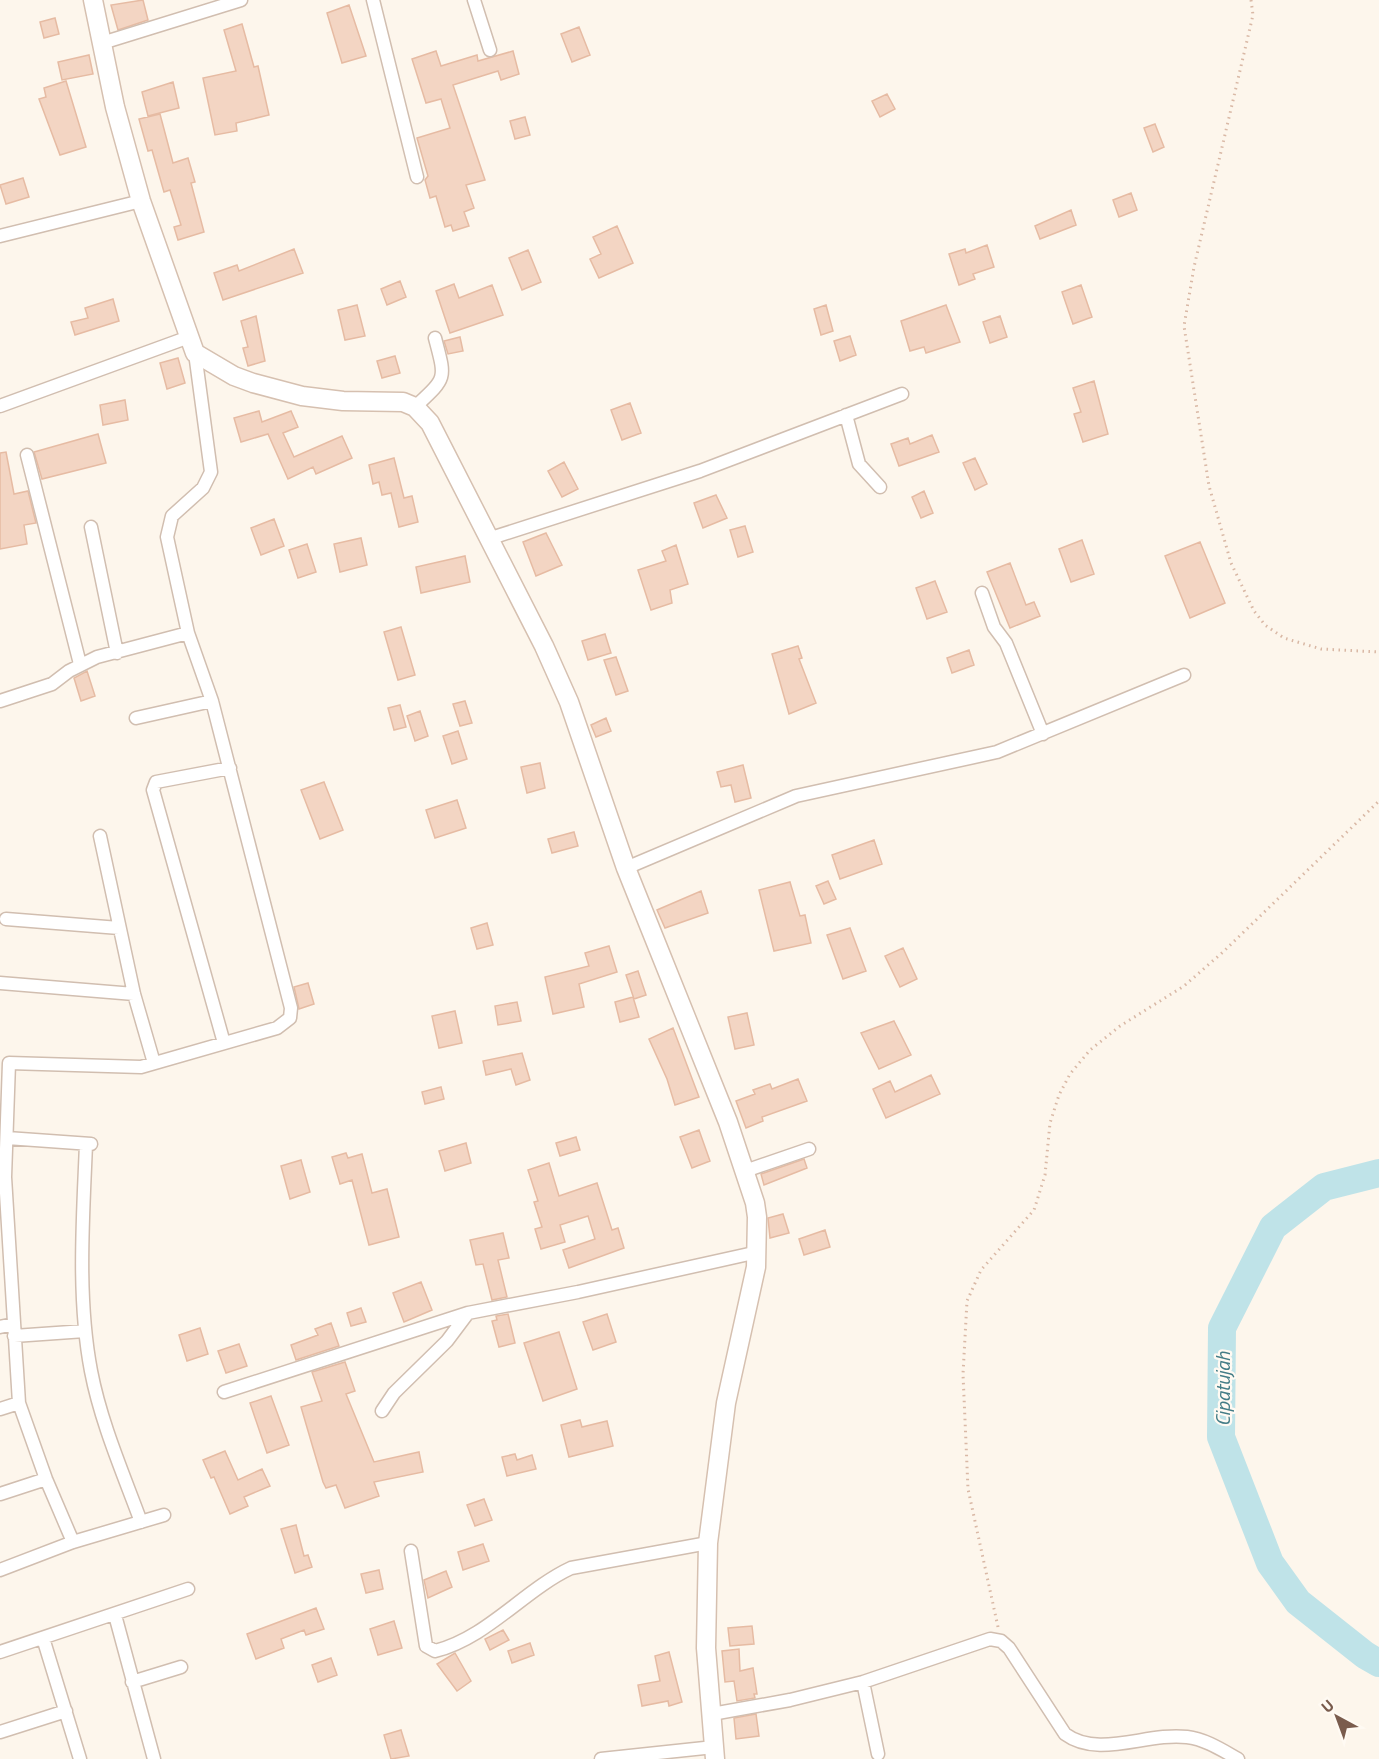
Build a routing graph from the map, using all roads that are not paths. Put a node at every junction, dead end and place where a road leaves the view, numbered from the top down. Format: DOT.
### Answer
graph roads {
  1 [pos="93,0"];
  2 [pos="241,0"];
  3 [pos="373,0"];
  4 [pos="474,0"];
  5 [pos="102,43"];
  6 [pos="490,50"];
  7 [pos="417,177"];
  8 [pos="141,201"];
  9 [pos="0,236"];
  10 [pos="435,338"];
  11 [pos="192,345"];
  12 [pos="902,394"];
  13 [pos="0,406"];
  14 [pos="415,407"];
  15 [pos="846,415"];
  16 [pos="27,455"];
  17 [pos="880,487"];
  18 [pos="91,526"];
  19 [pos="488,539"];
  20 [pos="982,593"];
  21 [pos="188,633"];
  22 [pos="117,653"];
  23 [pos="80,664"];
  24 [pos="1184,675"];
  25 [pos="0,701"];
  26 [pos="212,701"];
  27 [pos="136,718"];
  28 [pos="1043,734"];
  29 [pos="230,768"];
  30 [pos="100,836"];
  31 [pos="626,868"];
  32 [pos="6,919"];
  33 [pos="119,928"];
  34 [pos="0,983"];
  35 [pos="134,994"];
  36 [pos="224,1043"];
  37 [pos="4,1062"];
  38 [pos="154,1063"];
  39 [pos="7,1138"];
  40 [pos="809,1149"];
  41 [pos="745,1171"];
  42 [pos="3,1178"];
  43 [pos="758,1252"];
  44 [pos="5,1254"];
  45 [pos="468,1312"];
  46 [pos="0,1327"];
  47 [pos="14,1330"];
  48 [pos="85,1331"];
  49 [pos="224,1392"];
  50 [pos="19,1403"];
  51 [pos="0,1409"];
  52 [pos="382,1411"];
  53 [pos="46,1479"];
  54 [pos="0,1494"];
  55 [pos="164,1515"];
  56 [pos="141,1522"];
  57 [pos="73,1542"];
  58 [pos="708,1543"];
  59 [pos="411,1551"];
  60 [pos="0,1570"];
  61 [pos="188,1589"];
  62 [pos="115,1615"];
  63 [pos="44,1638"];
  64 [pos="0,1652"];
  65 [pos="181,1667"];
  66 [pos="132,1682"];
  67 [pos="863,1682"];
  68 [pos="66,1711"];
  69 [pos="712,1714"];
  70 [pos="0,1732"];
  71 [pos="715,1753"];
  72 [pos="878,1754"];
  73 [pos="80,1759"];
  74 [pos="154,1759"];
  75 [pos="602,1759"];
  76 [pos="1238,1759"];
  1 -- 5 [label="street"];
  2 -- 5 [label="street"];
  3 -- 7 [label="street"];
  4 -- 6 [label="street"];
  5 -- 8 [label="street"];
  8 -- 9 [label="street"];
  8 -- 11 [label="street"];
  10 -- 14 [label="street"];
  11 -- 13 [label="street"];
  11 -- 14 [label="street"];
  11 -- 21 [label="street"];
  12 -- 15 [label="street"];
  14 -- 19 [label="street"];
  15 -- 17 [label="street"];
  15 -- 19 [label="street"];
  16 -- 23 [label="street"];
  18 -- 22 [label="street"];
  19 -- 31 [label="street"];
  20 -- 28 [label="street"];
  21 -- 22 [label="street"];
  21 -- 26 [label="street"];
  22 -- 23 [label="street"];
  23 -- 25 [label="street"];
  24 -- 28 [label="street"];
  26 -- 27 [label="street"];
  26 -- 29 [label="street"];
  28 -- 31 [label="street"];
  29 -- 36 [label="street"];
  29 -- 36 [label="street"];
  30 -- 33 [label="street"];
  31 -- 41 [label="street"];
  32 -- 33 [label="street"];
  33 -- 35 [label="street"];
  34 -- 35 [label="street"];
  35 -- 38 [label="street"];
  36 -- 38 [label="street"];
  37 -- 38 [label="street"];
  37 -- 39 [label="street"];
  39 -- 42 [label="street"];
  39 -- 48 [label="street"];
  40 -- 41 [label="street"];
  41 -- 43 [label="street"];
  42 -- 44 [label="street"];
  43 -- 45 [label="street"];
  43 -- 58 [label="street"];
  44 -- 47 [label="street"];
  45 -- 49 [label="street"];
  45 -- 52 [label="street"];
  46 -- 47 [label="street"];
  47 -- 48 [label="street"];
  47 -- 50 [label="street"];
  48 -- 56 [label="street"];
  50 -- 51 [label="street"];
  50 -- 53 [label="street"];
  53 -- 54 [label="street"];
  53 -- 57 [label="street"];
  55 -- 56 [label="street"];
  56 -- 57 [label="street"];
  57 -- 60 [label="street"];
  58 -- 59 [label="street"];
  58 -- 69 [label="street"];
  61 -- 62 [label="street"];
  62 -- 63 [label="street"];
  62 -- 66 [label="street"];
  63 -- 64 [label="street"];
  63 -- 68 [label="street"];
  65 -- 66 [label="street"];
  66 -- 74 [label="street"];
  67 -- 69 [label="street"];
  67 -- 72 [label="street"];
  67 -- 76 [label="street"];
  68 -- 70 [label="street"];
  68 -- 73 [label="street"];
  69 -- 71 [label="street"];
  71 -- 75 [label="street"];
}
